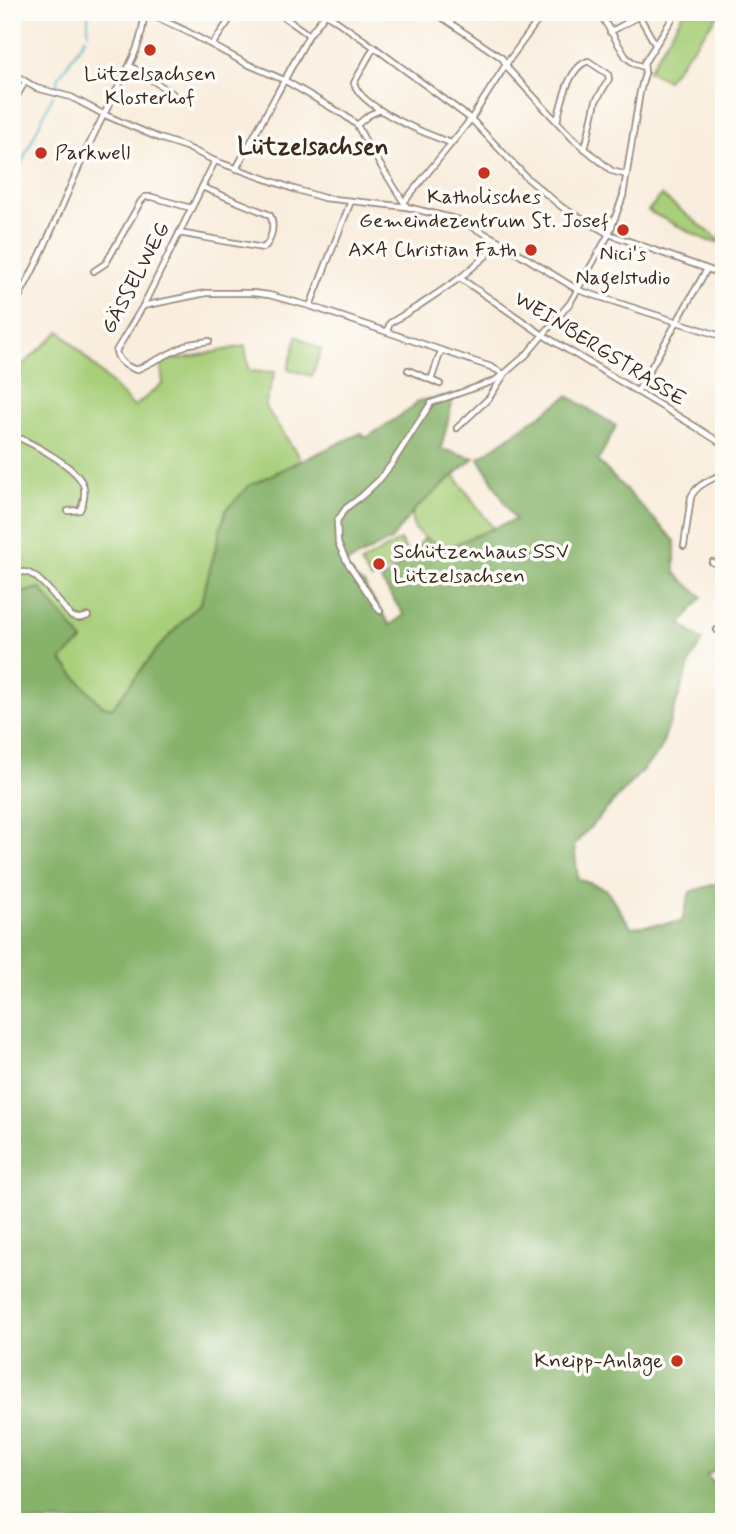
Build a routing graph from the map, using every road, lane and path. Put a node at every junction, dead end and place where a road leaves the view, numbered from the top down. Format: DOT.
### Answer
graph roads {
  1 [pos="235,12"];
  2 [pos="277,12"];
  3 [pos="434,12"];
  4 [pos="598,12"];
  5 [pos="674,12"];
  6 [pos="326,13"];
  7 [pos="149,14"];
  8 [pos="540,14"];
  9 [pos="638,14"];
  10 [pos="610,32"];
  11 [pos="309,35"];
  12 [pos="655,44"];
  13 [pos="212,45"];
  14 [pos="374,47"];
  15 [pos="507,63"];
  16 [pos="130,66"];
  17 [pos="644,67"];
  18 [pos="12,74"];
  19 [pos="284,80"];
  20 [pos="25,82"];
  21 [pos="172,93"];
  22 [pos="12,104"];
  23 [pos="380,110"];
  24 [pos="105,115"];
  25 [pos="471,119"];
  26 [pos="557,121"];
  27 [pos="357,125"];
  28 [pos="451,143"];
  29 [pos="584,149"];
  30 [pos="215,161"];
  31 [pos="236,169"];
  32 [pos="627,176"];
  33 [pos="202,187"];
  34 [pos="351,201"];
  35 [pos="405,205"];
  36 [pos="191,208"];
  37 [pos="179,233"];
  38 [pos="609,234"];
  39 [pos="497,240"];
  40 [pos="706,269"];
  41 [pos="94,271"];
  42 [pos="724,275"];
  43 [pos="460,278"];
  44 [pos="578,290"];
  45 [pos="143,306"];
  46 [pos="310,306"];
  47 [pos="12,309"];
  48 [pos="678,321"];
  49 [pos="387,331"];
  50 [pos="543,335"];
  51 [pos="724,337"];
  52 [pos="209,341"];
  53 [pos="442,351"];
  54 [pos="408,370"];
  55 [pos="505,374"];
  56 [pos="430,380"];
  57 [pos="440,384"];
  58 [pos="637,392"];
  59 [pos="457,428"];
  60 [pos="12,435"];
  61 [pos="724,445"];
  62 [pos="724,473"];
  63 [pos="68,511"];
  64 [pos="684,546"];
  65 [pos="712,562"];
  66 [pos="724,567"];
  67 [pos="12,577"];
  68 [pos="380,611"];
  69 [pos="88,616"];
  70 [pos="724,626"];
  71 [pos="717,630"];
  1 -- 13 [label="street"];
  2 -- 11 [label="street"];
  3 -- 15 [label="street"];
  4 -- 10 [label="street"];
  5 -- 12 [label="street"];
  6 -- 11 [label="street"];
  6 -- 14 [label="street"];
  7 -- 13 [label="street"];
  7 -- 16 [label="street"];
  8 -- 15 [label="street"];
  9 -- 10 [label="street"];
  9 -- 12 [label="street"];
  10 -- 17 [label="street"];
  11 -- 19 [label="street"];
  12 -- 17 [label="street"];
  13 -- 19 [label="street"];
  14 -- 23 [label="street"];
  14 -- 25 [label="street"];
  15 -- 25 [label="street"];
  15 -- 26 [label="street"];
  16 -- 21 [label="street"];
  16 -- 24 [label="street"];
  17 -- 32 [label="street"];
  18 -- 20 [label="street"];
  19 -- 27 [label="street"];
  19 -- 31 [label="street"];
  20 -- 22 [label="street"];
  20 -- 24 [label="street"];
  23 -- 27 [label="street"];
  23 -- 28 [label="street"];
  24 -- 30 [label="street"];
  24 -- 47 [label="street"];
  25 -- 28 [label="street"];
  25 -- 38 [label="street"];
  26 -- 29 [label="street"];
  26 -- 29 [label="street"];
  27 -- 35 [label="street"];
  28 -- 35 [label="street"];
  29 -- 32 [label="street"];
  30 -- 31 [label="street"];
  30 -- 33 [label="street, GÄSSELWEG"];
  31 -- 34 [label="street"];
  32 -- 38 [label="street"];
  33 -- 36 [label="street, GÄSSELWEG"];
  33 -- 37 [label="street"];
  34 -- 35 [label="street"];
  34 -- 46 [label="street"];
  35 -- 39 [label="street"];
  36 -- 37 [label="street, GÄSSELWEG"];
  36 -- 41 [label="street"];
  37 -- 45 [label="street, GÄSSELWEG"];
  38 -- 40 [label="street"];
  38 -- 44 [label="street"];
  39 -- 43 [label="street"];
  39 -- 44 [label="street"];
  40 -- 42 [label="street"];
  40 -- 48 [label="street"];
  43 -- 49 [label="street"];
  43 -- 50 [label="street, WEINBERGSTRASSE"];
  44 -- 48 [label="street"];
  44 -- 50 [label="street"];
  45 -- 46 [label="street"];
  45 -- 52 [label="street, GÄSSELWEG"];
  46 -- 49 [label="street"];
  48 -- 51 [label="street"];
  48 -- 58 [label="street"];
  49 -- 53 [label="street"];
  50 -- 55 [label="street"];
  50 -- 58 [label="street, WEINBERGSTRASSE"];
  53 -- 55 [label="street"];
  53 -- 56 [label="street"];
  54 -- 56 [label="street"];
  55 -- 59 [label="street"];
  55 -- 68 [label="street"];
  56 -- 57 [label="street"];
  58 -- 61 [label="street, WEINBERGSTRASSE"];
  60 -- 63 [label="street"];
  62 -- 64 [label="street"];
  65 -- 66 [label="street"];
  67 -- 69 [label="street"];
  70 -- 71 [label="street"];
}
